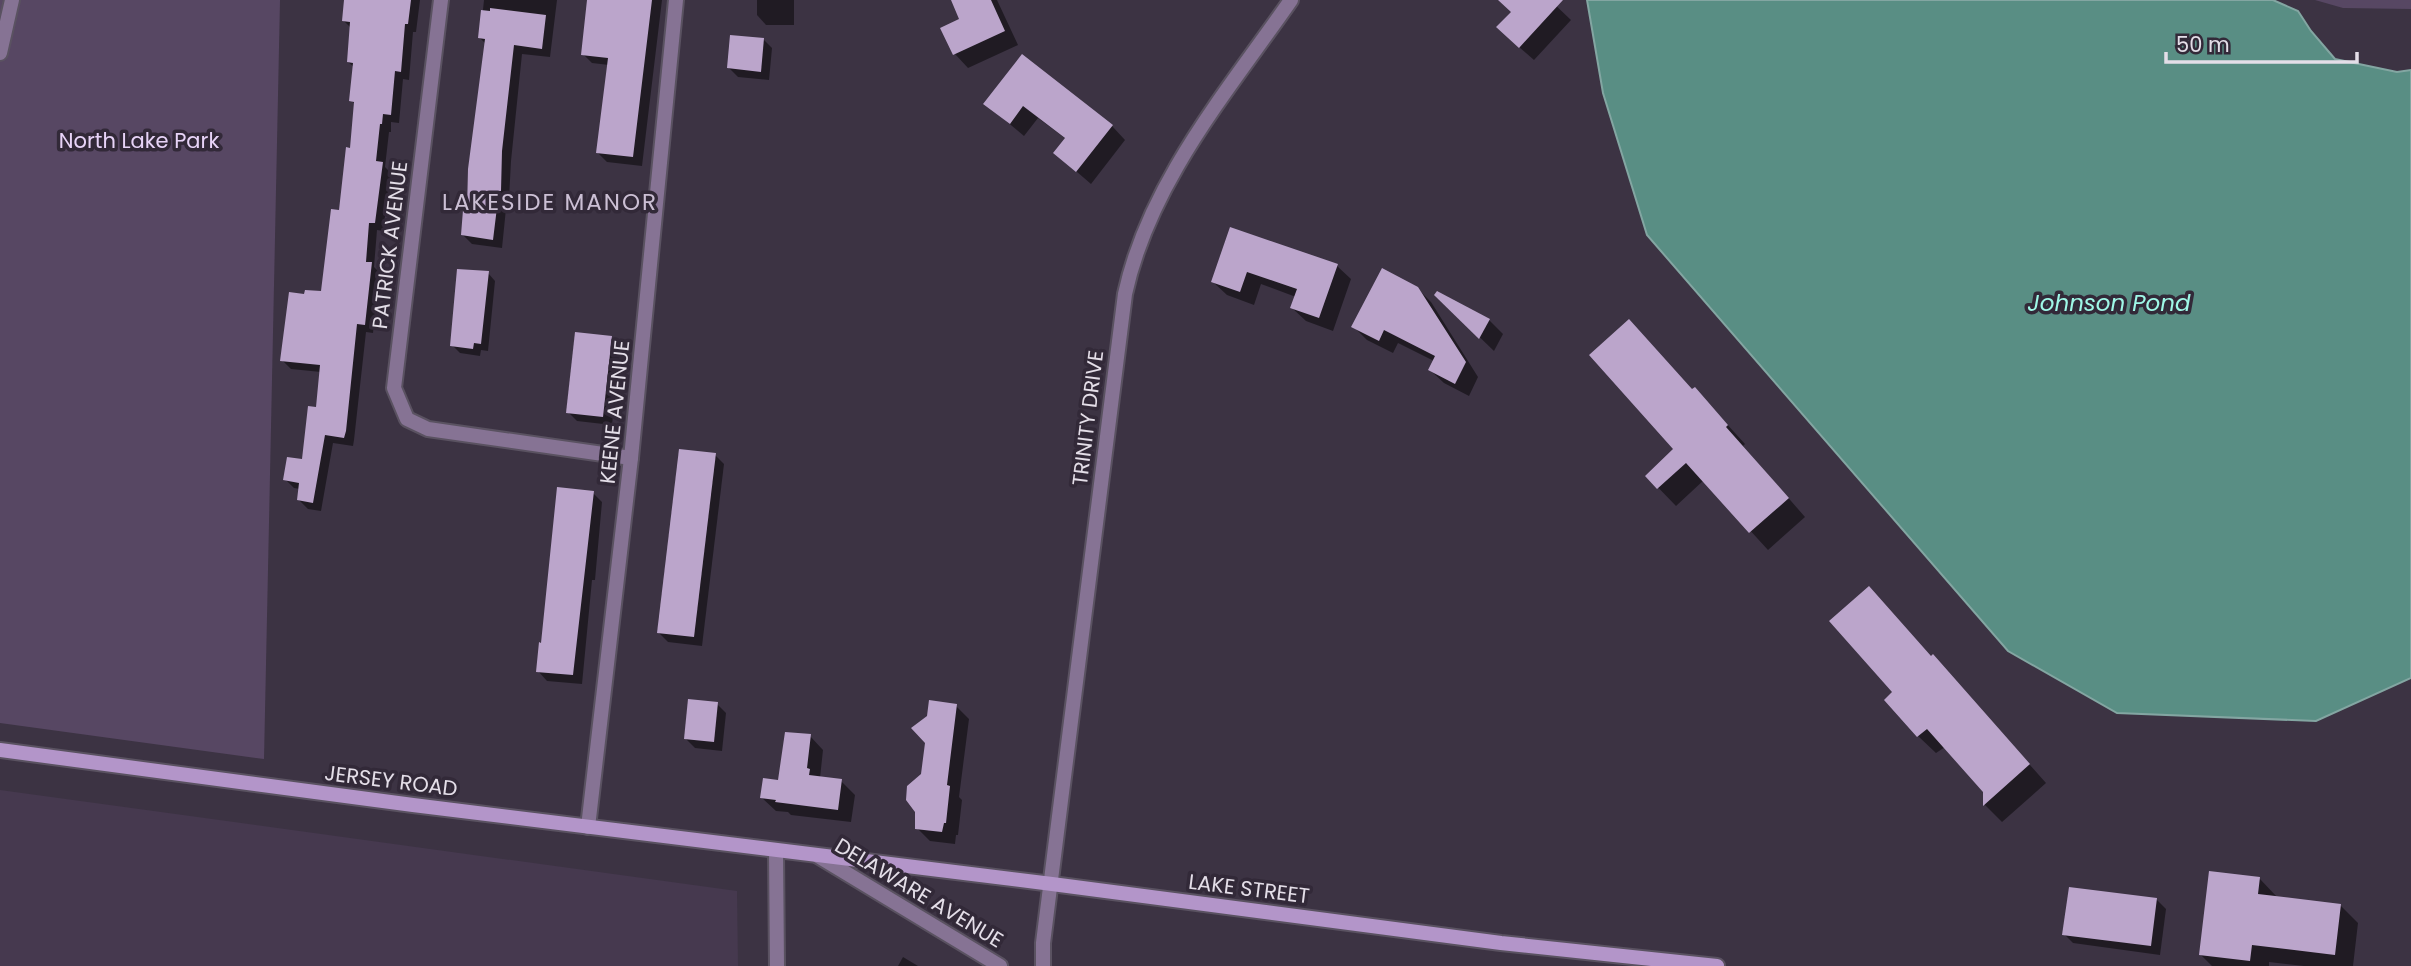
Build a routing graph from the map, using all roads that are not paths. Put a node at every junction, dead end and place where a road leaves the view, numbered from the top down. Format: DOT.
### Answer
graph roads {
  1 [pos="12,0"];
  2 [pos="441,0"];
  3 [pos="676,0"];
  4 [pos="1291,0"];
  5 [pos="0,53"];
  6 [pos="631,458"];
  7 [pos="0,750"];
  8 [pos="588,827"];
  9 [pos="776,851"];
  10 [pos="818,856"];
  11 [pos="1052,884"];
  12 [pos="777,966"];
  13 [pos="1000,966"];
  14 [pos="1044,966"];
  15 [pos="1717,966"];
  1 -- 5 [label="street"];
  2 -- 6 [label="street, PATRICK AVENUE"];
  3 -- 6 [label="street, KEENE AVENUE"];
  4 -- 11 [label="street, TRINITY DRIVE"];
  6 -- 8 [label="street, KEENE AVENUE"];
  7 -- 8 [label="street, JERSEY ROAD"];
  8 -- 9 [label="street, JERSEY ROAD"];
  9 -- 10 [label="street, LAKE STREET"];
  9 -- 12 [label="street"];
  10 -- 11 [label="street, LAKE STREET"];
  10 -- 13 [label="street, DELAWARE AVENUE"];
  11 -- 14 [label="street"];
  11 -- 15 [label="street, LAKE STREET"];
}
